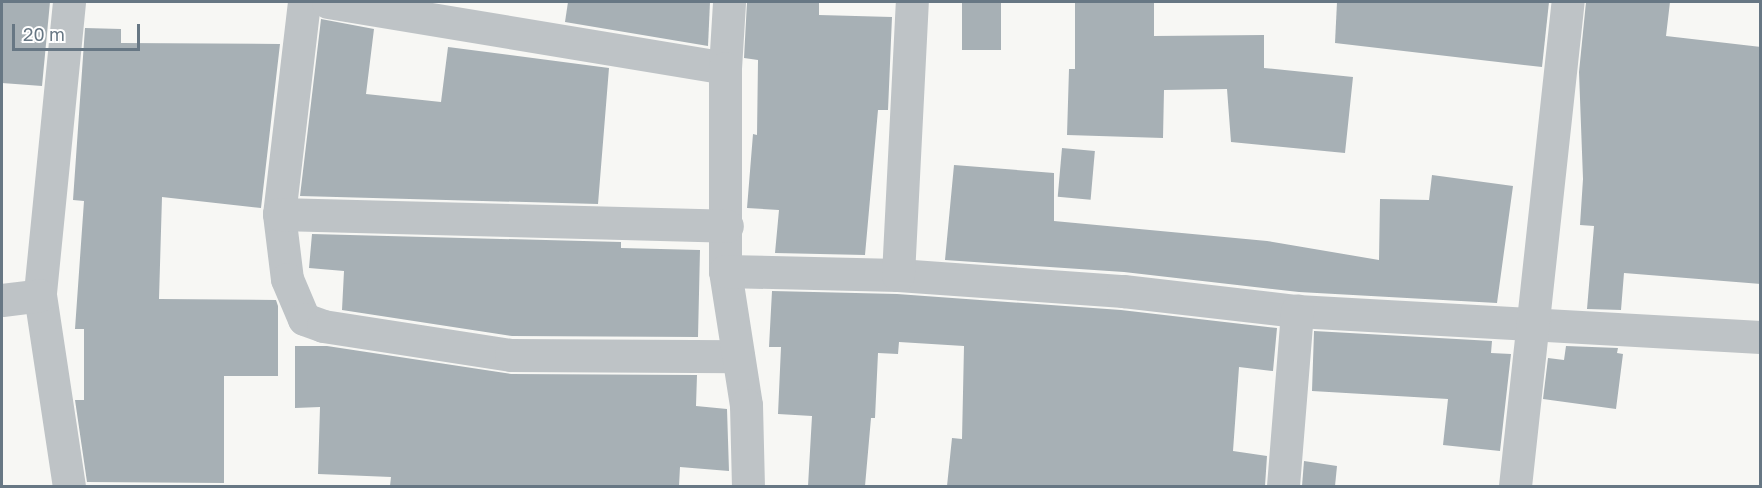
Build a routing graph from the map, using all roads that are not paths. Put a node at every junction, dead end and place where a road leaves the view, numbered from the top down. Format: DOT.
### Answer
graph roads {
  1 [pos="69,2"];
  2 [pos="304,2"];
  3 [pos="328,2"];
  4 [pos="729,2"];
  5 [pos="912,2"];
  6 [pos="1568,2"];
  7 [pos="725,68"];
  8 [pos="279,214"];
  9 [pos="727,226"];
  10 [pos="725,271"];
  11 [pos="898,275"];
  12 [pos="40,295"];
  13 [pos="2,300"];
  14 [pos="1297,311"];
  15 [pos="1532,323"];
  16 [pos="1761,337"];
  17 [pos="738,356"];
  18 [pos="69,486"];
  19 [pos="748,486"];
  20 [pos="1282,486"];
  21 [pos="1515,486"];
  1 -- 12 [label="street"];
  2 -- 8 [label="street"];
  3 -- 7 [label="street"];
  4 -- 7 [label="street"];
  5 -- 11 [label="street"];
  6 -- 15 [label="street"];
  7 -- 9 [label="street"];
  8 -- 9 [label="street"];
  8 -- 17 [label="street"];
  9 -- 10 [label="street"];
  10 -- 11 [label="street"];
  10 -- 17 [label="street"];
  11 -- 14 [label="street"];
  12 -- 13 [label="street"];
  12 -- 18 [label="street"];
  14 -- 15 [label="street"];
  14 -- 20 [label="street"];
  15 -- 16 [label="street"];
  15 -- 21 [label="street"];
  17 -- 19 [label="street"];
}
